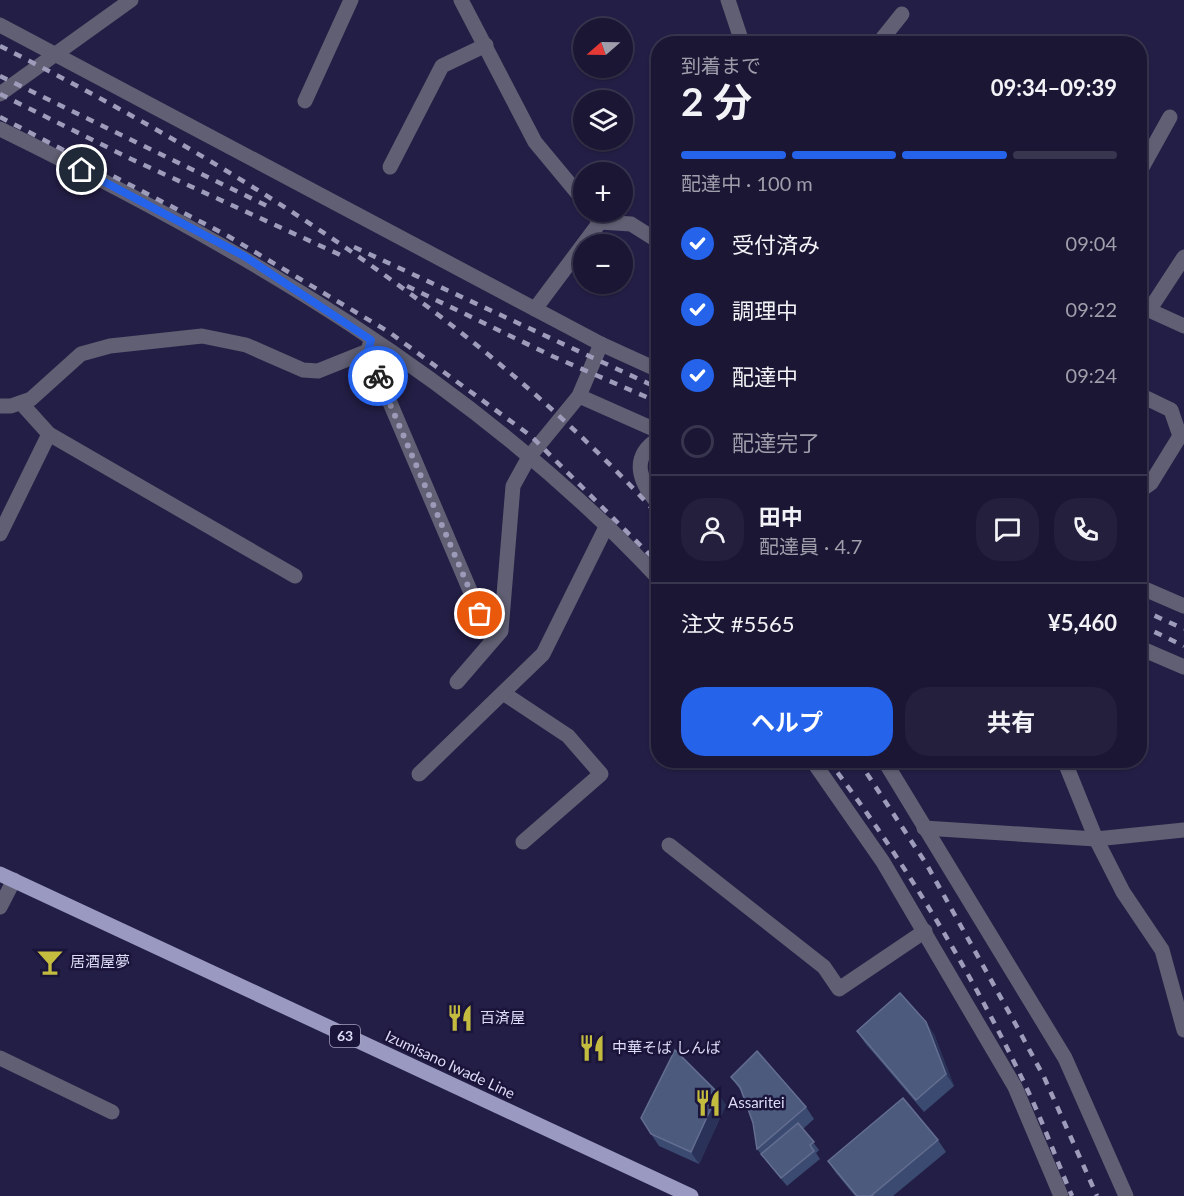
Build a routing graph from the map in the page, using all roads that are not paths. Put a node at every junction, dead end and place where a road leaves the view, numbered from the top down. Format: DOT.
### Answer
graph roads {
  1 [pos="131,0"];
  2 [pos="351,0"];
  3 [pos="461,0"];
  4 [pos="728,0"];
  5 [pos="902,14"];
  6 [pos="0,25"];
  7 [pos="740,36"];
  8 [pos="885,36"];
  9 [pos="486,45"];
  10 [pos="54,53"];
  11 [pos="0,94"];
  12 [pos="305,101"];
  13 [pos="1170,117"];
  14 [pos="0,129"];
  15 [pos="1147,158"];
  16 [pos="390,167"];
  17 [pos="573,188"];
  18 [pos="593,222"];
  19 [pos="621,222"];
  20 [pos="651,237"];
  21 [pos="1184,257"];
  22 [pos="1147,304"];
  23 [pos="1147,308"];
  24 [pos="535,309"];
  25 [pos="1184,326"];
  26 [pos="601,344"];
  27 [pos="370,346"];
  28 [pos="651,367"];
  29 [pos="579,396"];
  30 [pos="1147,398"];
  31 [pos="21,403"];
  32 [pos="0,406"];
  33 [pos="651,428"];
  34 [pos="49,434"];
  35 [pos="651,444"];
  36 [pos="530,457"];
  37 [pos="1147,485"];
  38 [pos="651,496"];
  39 [pos="607,525"];
  40 [pos="0,534"];
  41 [pos="651,571"];
  42 [pos="295,576"];
  43 [pos="1147,590"];
  44 [pos="1184,606"];
  45 [pos="480,614"];
  46 [pos="1147,651"];
  47 [pos="1184,667"];
  48 [pos="457,682"];
  49 [pos="503,693"];
  50 [pos="818,768"];
  51 [pos="889,768"];
  52 [pos="1067,768"];
  53 [pos="419,774"];
  54 [pos="924,828"];
  55 [pos="1184,830"];
  56 [pos="1096,839"];
  57 [pos="523,842"];
  58 [pos="669,845"];
  59 [pos="0,874"];
  60 [pos="14,880"];
  61 [pos="0,907"];
  62 [pos="925,931"];
  63 [pos="1184,1030"];
  64 [pos="0,1058"];
  65 [pos="112,1112"];
  66 [pos="691,1196"];
  67 [pos="1060,1196"];
  68 [pos="1126,1196"];
  1 -- 10 [label="street"];
  2 -- 12 [label="street"];
  3 -- 9 [label="street"];
  4 -- 7 [label="street"];
  5 -- 8 [label="street"];
  6 -- 10 [label="street"];
  9 -- 16 [label="street"];
  9 -- 17 [label="street"];
  10 -- 11 [label="street"];
  10 -- 24 [label="street"];
  13 -- 15 [label="street"];
  14 -- 27 [label="street"];
  18 -- 24 [label="street"];
  19 -- 20 [label="street"];
  21 -- 22 [label="street"];
  23 -- 25 [label="street"];
  24 -- 26 [label="street"];
  26 -- 28 [label="street"];
  26 -- 29 [label="street"];
  27 -- 31 [label="street"];
  27 -- 36 [label="street"];
  27 -- 45 [label="street"];
  29 -- 33 [label="street"];
  29 -- 36 [label="street"];
  30 -- 37 [label="street"];
  31 -- 32 [label="street"];
  31 -- 34 [label="street"];
  34 -- 40 [label="street"];
  34 -- 42 [label="street"];
  35 -- 38 [label="street"];
  36 -- 39 [label="street"];
  36 -- 48 [label="street"];
  39 -- 41 [label="street"];
  39 -- 49 [label="street"];
  43 -- 44 [label="street"];
  46 -- 47 [label="street"];
  49 -- 53 [label="street"];
  49 -- 57 [label="street"];
  50 -- 62 [label="street"];
  51 -- 54 [label="street"];
  52 -- 56 [label="street"];
  54 -- 56 [label="street"];
  54 -- 68 [label="street"];
  55 -- 56 [label="street"];
  56 -- 63 [label="street"];
  58 -- 62 [label="street"];
  59 -- 60 [label="main road, Izumisano Iwade Line / 63"];
  60 -- 61 [label="street"];
  60 -- 66 [label="main road, Izumisano Iwade Line / 63"];
  62 -- 67 [label="street"];
  64 -- 65 [label="street"];
}
